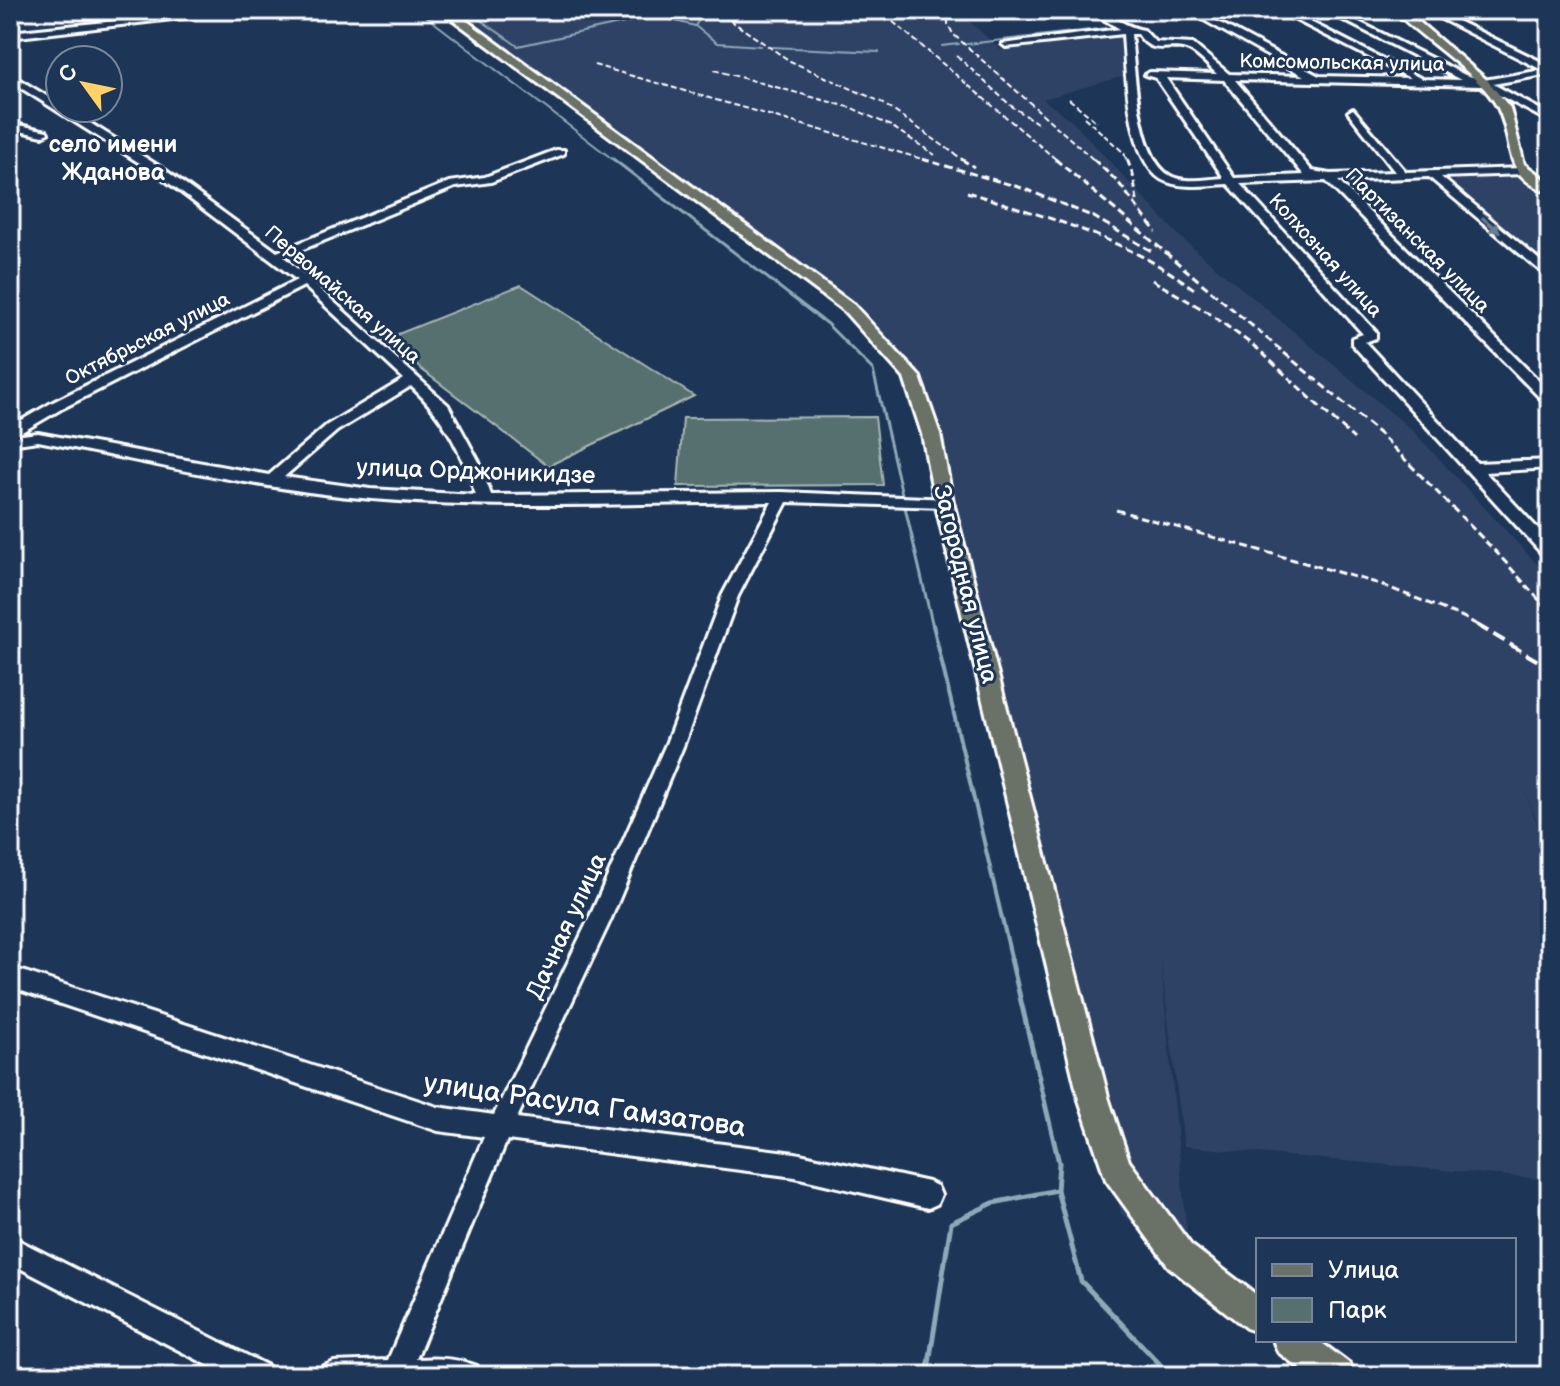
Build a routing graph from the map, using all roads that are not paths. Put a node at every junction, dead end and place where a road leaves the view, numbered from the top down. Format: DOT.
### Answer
graph roads {
  1 [pos="245,10"];
  2 [pos="445,10"];
  3 [pos="1092,10"];
  4 [pos="1190,10"];
  5 [pos="1280,10"];
  6 [pos="1328,10"];
  7 [pos="1399,10"];
  8 [pos="1428,10"];
  9 [pos="1516,10"];
  10 [pos="1550,10"];
  11 [pos="1125,31"];
  12 [pos="10,35"];
  13 [pos="1006,44"];
  14 [pos="1550,70"];
  15 [pos="1132,75"];
  16 [pos="1159,75"];
  17 [pos="10,77"];
  18 [pos="1228,78"];
  19 [pos="1320,81"];
  20 [pos="1424,82"];
  21 [pos="1484,83"];
  22 [pos="25,87"];
  23 [pos="10,91"];
  24 [pos="1353,112"];
  25 [pos="1550,119"];
  26 [pos="10,126"];
  27 [pos="43,133"];
  28 [pos="560,152"];
  29 [pos="1523,171"];
  30 [pos="1404,176"];
  31 [pos="1433,176"];
  32 [pos="1328,177"];
  33 [pos="1231,181"];
  34 [pos="1550,189"];
  35 [pos="277,256"];
  36 [pos="1550,275"];
  37 [pos="304,281"];
  38 [pos="413,379"];
  39 [pos="1550,400"];
  40 [pos="10,433"];
  41 [pos="10,441"];
  42 [pos="1550,464"];
  43 [pos="1473,468"];
  44 [pos="273,479"];
  45 [pos="782,497"];
  46 [pos="485,500"];
  47 [pos="944,502"];
  48 [pos="1550,552"];
  49 [pos="10,977"];
  50 [pos="501,1126"];
  51 [pos="928,1195"];
  52 [pos="10,1249"];
  53 [pos="1256,1314"];
  54 [pos="1293,1342"];
  55 [pos="396,1374"];
  56 [pos="258,1376"];
  57 [pos="334,1376"];
  58 [pos="467,1376"];
  59 [pos="1338,1376"];
  1 -- 12 [label="street"];
  2 -- 47 [label="main road, Загородная улица"];
  3 -- 11 [label="street, Партизанская улица"];
  4 -- 19 [label="street"];
  5 -- 20 [label="street"];
  6 -- 21 [label="street"];
  7 -- 21 [label="main road"];
  8 -- 14 [label="street"];
  9 -- 10 [label="street"];
  11 -- 13 [label="street"];
  11 -- 15 [label="street"];
  11 -- 18 [label="street, Партизанская улица"];
  14 -- 21 [label="street, Комсомольская улица"];
  15 -- 16 [label="street, Комсомольская улица"];
  15 -- 33 [label="street"];
  16 -- 18 [label="street, Комсомольская улица"];
  16 -- 33 [label="street, Колхозная улица"];
  17 -- 22 [label="street, Первомайская улица"];
  18 -- 19 [label="street, Комсомольская улица"];
  18 -- 32 [label="street, Партизанская улица"];
  19 -- 20 [label="street, Комсомольская улица"];
  20 -- 21 [label="street, Комсомольская улица"];
  21 -- 25 [label="street"];
  21 -- 29 [label="main road"];
  22 -- 23 [label="street"];
  22 -- 35 [label="street, Первомайская улица"];
  24 -- 30 [label="street"];
  26 -- 27 [label="street"];
  28 -- 35 [label="street"];
  29 -- 31 [label="street"];
  29 -- 34 [label="main road"];
  30 -- 31 [label="street"];
  30 -- 32 [label="street"];
  31 -- 36 [label="street, one-way"];
  32 -- 33 [label="street"];
  32 -- 39 [label="street, Партизанская улица"];
  33 -- 43 [label="street, Колхозная улица"];
  35 -- 37 [label="street, Первомайская улица"];
  37 -- 38 [label="street, Первомайская улица"];
  37 -- 40 [label="street, Октябрьская улица"];
  38 -- 44 [label="street"];
  38 -- 46 [label="street, Первомайская улица"];
  41 -- 44 [label="street, улица Орджоникидзе"];
  42 -- 43 [label="street"];
  43 -- 48 [label="street, Колхозная улица"];
  44 -- 46 [label="street, улица Орджоникидзе"];
  45 -- 46 [label="street, улица Орджоникидзе"];
  45 -- 47 [label="street, улица Орджоникидзе"];
  45 -- 50 [label="street, Дачная улица"];
  47 -- 53 [label="main road, Загородная улица"];
  49 -- 50 [label="street, улица Расула Гамзатова"];
  50 -- 51 [label="street, улица Расула Гамзатова"];
  50 -- 55 [label="street, Дачная улица"];
  52 -- 56 [label="street"];
  54 -- 59 [label="main road"];
  55 -- 57 [label="street"];
  55 -- 58 [label="street"];
}
